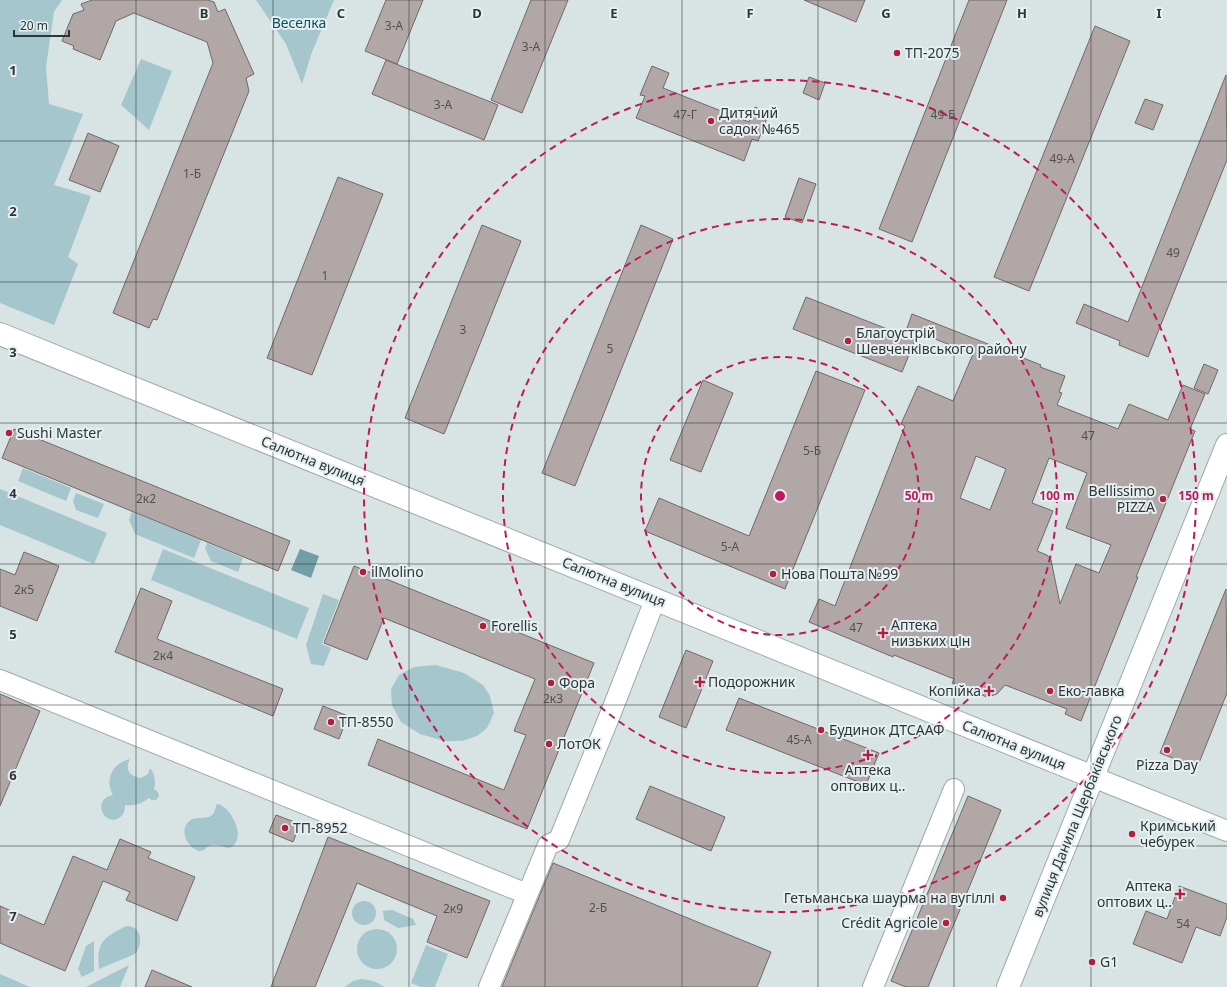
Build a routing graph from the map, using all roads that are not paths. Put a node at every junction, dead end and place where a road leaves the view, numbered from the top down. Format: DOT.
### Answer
graph roads {
  1 [pos="0,334"];
  2 [pos="1227,445"];
  3 [pos="655,600"];
  4 [pos="0,680"];
  5 [pos="1093,777"];
  6 [pos="954,789"];
  7 [pos="1227,831"];
  8 [pos="527,894"];
  9 [pos="489,987"];
  10 [pos="873,987"];
  11 [pos="1008,987"];
  1 -- 3 [label="street, Салютна вулиця"];
  2 -- 5 [label="street, вулиця Данила Щербаківського"];
  3 -- 5 [label="street, Салютна вулиця"];
  3 -- 8 [label="street"];
  4 -- 8 [label="street"];
  5 -- 7 [label="street, Салютна вулиця"];
  5 -- 11 [label="street, вулиця Данила Щербаківського"];
  6 -- 10 [label="street"];
  8 -- 9 [label="street"];
}
